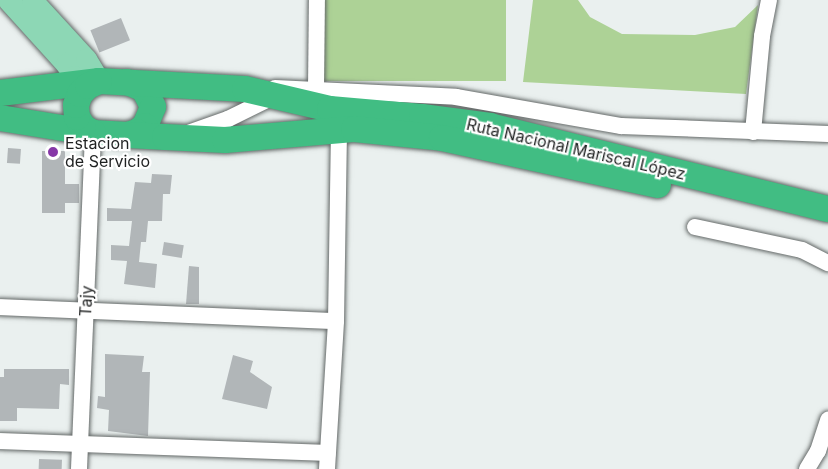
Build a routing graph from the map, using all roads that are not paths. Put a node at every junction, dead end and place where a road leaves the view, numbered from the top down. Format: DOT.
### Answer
graph roads {
  1 [pos="8,0"];
  2 [pos="32,0"];
  3 [pos="317,0"];
  4 [pos="769,0"];
  5 [pos="126,82"];
  6 [pos="316,88"];
  7 [pos="84,89"];
  8 [pos="287,92"];
  9 [pos="0,93"];
  10 [pos="0,118"];
  11 [pos="67,129"];
  12 [pos="339,130"];
  13 [pos="0,131"];
  14 [pos="753,132"];
  15 [pos="93,134"];
  16 [pos="828,134"];
  17 [pos="127,135"];
  18 [pos="165,137"];
  19 [pos="828,209"];
  20 [pos="828,224"];
  21 [pos="695,227"];
  22 [pos="828,263"];
  23 [pos="0,307"];
  24 [pos="86,309"];
  25 [pos="336,321"];
  26 [pos="828,420"];
  27 [pos="0,441"];
  28 [pos="79,442"];
  29 [pos="328,461"];
  30 [pos="79,469"];
  31 [pos="807,469"];
  1 -- 7 [label="main road"];
  2 -- 7 [label="main road"];
  3 -- 6 [label="street"];
  4 -- 14 [label="street"];
  5 -- 7 [label="highway, Ruta Nacional Mariscal López"];
  5 -- 8 [label="highway, Ruta Nacional Mariscal López"];
  5 -- 17 [label="highway"];
  6 -- 8 [label="street"];
  6 -- 14 [label="street"];
  7 -- 9 [label="highway, Ruta Nacional Mariscal López"];
  7 -- 15 [label="highway"];
  8 -- 18 [label="street"];
  8 -- 19 [label="highway, Ruta Nacional Mariscal López"];
  10 -- 11 [label="highway, Ruta Nacional Mariscal López"];
  11 -- 13 [label="street"];
  11 -- 15 [label="highway, Ruta Nacional Mariscal López"];
  12 -- 18 [label="highway, Ruta Nacional Mariscal López"];
  12 -- 20 [label="highway, Ruta Nacional Mariscal López"];
  12 -- 25 [label="street"];
  14 -- 16 [label="street"];
  15 -- 17 [label="highway, Ruta Nacional Mariscal López"];
  15 -- 24 [label="street, Tajy"];
  17 -- 18 [label="highway, Ruta Nacional Mariscal López"];
  21 -- 22 [label="street"];
  23 -- 24 [label="street"];
  24 -- 25 [label="street"];
  24 -- 28 [label="street, Tajy"];
  25 -- 29 [label="street"];
  26 -- 31 [label="street"];
  27 -- 28 [label="street"];
  28 -- 29 [label="street"];
  28 -- 30 [label="street, Tajy"];
}
